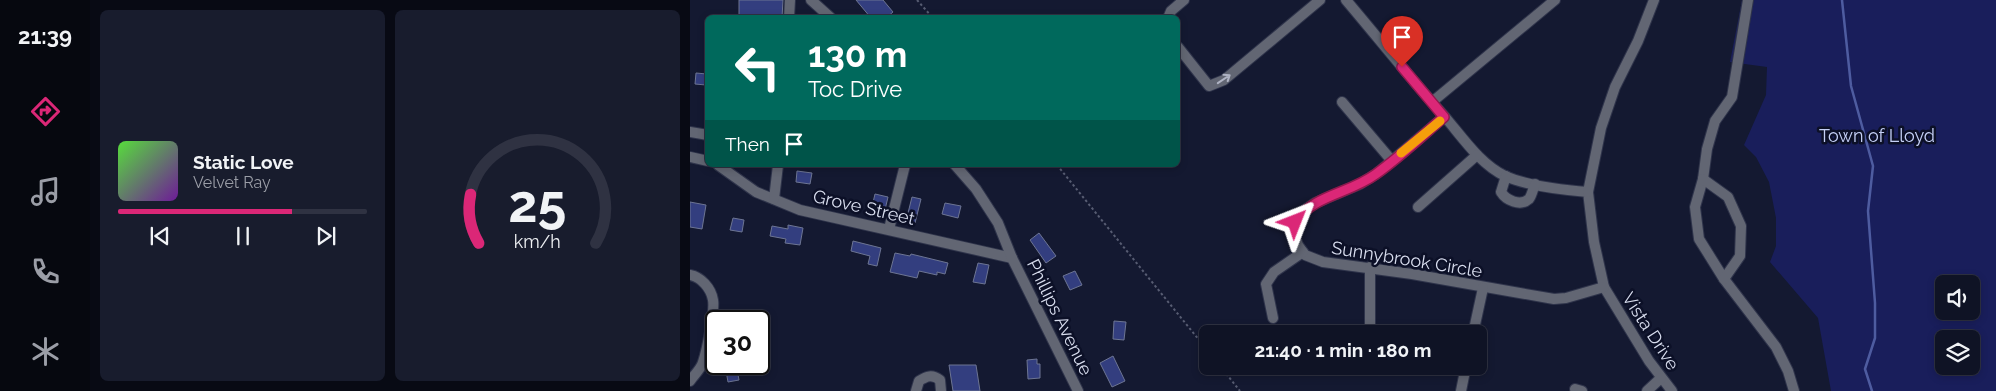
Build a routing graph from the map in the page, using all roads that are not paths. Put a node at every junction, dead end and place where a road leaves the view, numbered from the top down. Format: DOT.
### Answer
graph roads {
  1 [pos="790,0"];
  2 [pos="810,0"];
  3 [pos="1184,0"];
  4 [pos="1320,0"];
  5 [pos="1346,0"];
  6 [pos="1555,0"];
  7 [pos="1654,0"];
  8 [pos="1748,0"];
  9 [pos="789,15"];
  10 [pos="828,15"];
  11 [pos="1169,15"];
  12 [pos="1180,50"];
  13 [pos="1342,102"];
  14 [pos="1432,102"];
  15 [pos="1444,117"];
  16 [pos="690,132"];
  17 [pos="705,134"];
  18 [pos="1477,155"];
  19 [pos="690,157"];
  20 [pos="705,160"];
  21 [pos="1392,161"];
  22 [pos="721,167"];
  23 [pos="778,167"];
  24 [pos="904,167"];
  25 [pos="957,167"];
  26 [pos="1506,176"];
  27 [pos="1703,180"];
  28 [pos="1535,184"];
  29 [pos="1588,192"];
  30 [pos="774,200"];
  31 [pos="1418,208"];
  32 [pos="889,229"];
  33 [pos="1303,252"];
  34 [pos="1012,258"];
  35 [pos="1370,267"];
  36 [pos="690,275"];
  37 [pos="1724,279"];
  38 [pos="1604,287"];
  39 [pos="1483,288"];
  40 [pos="1273,318"];
  41 [pos="1370,325"];
  42 [pos="1475,325"];
  43 [pos="1464,375"];
  44 [pos="1661,378"];
  45 [pos="690,381"];
  46 [pos="940,386"];
  47 [pos="916,391"];
  48 [pos="1078,391"];
  49 [pos="1461,391"];
  50 [pos="1648,391"];
  51 [pos="1672,391"];
  52 [pos="1794,391"];
  1 -- 9 [label="street"];
  2 -- 10 [label="street"];
  3 -- 11 [label="street"];
  12 -- 4 [label="street, one-way"];
  5 -- 14 [label="street"];
  6 -- 14 [label="street"];
  7 -- 29 [label="street, Vista Drive"];
  8 -- 27 [label="street"];
  13 -- 21 [label="street"];
  14 -- 15 [label="street"];
  15 -- 18 [label="street"];
  15 -- 21 [label="street"];
  16 -- 17 [label="street"];
  18 -- 26 [label="street"];
  18 -- 31 [label="street"];
  19 -- 20 [label="street"];
  21 -- 33 [label="street"];
  22 -- 30 [label="street, Grove Street"];
  23 -- 30 [label="street"];
  24 -- 32 [label="street"];
  25 -- 34 [label="street, Phillips Avenue"];
  26 -- 28 [label="street"];
  26 -- 28 [label="street"];
  27 -- 37 [label="street"];
  27 -- 37 [label="street"];
  28 -- 29 [label="street"];
  29 -- 38 [label="street, Vista Drive"];
  30 -- 32 [label="street, Grove Street"];
  32 -- 34 [label="street, Grove Street"];
  33 -- 35 [label="street, Sunnybrook Circle"];
  33 -- 40 [label="street"];
  34 -- 48 [label="street, Phillips Avenue"];
  35 -- 39 [label="street, Sunnybrook Circle"];
  35 -- 41 [label="street"];
  36 -- 45 [label="street"];
  37 -- 52 [label="street"];
  38 -- 39 [label="street, Sunnybrook Circle"];
  38 -- 44 [label="street, Vista Drive"];
  39 -- 42 [label="street"];
  43 -- 49 [label="street"];
  44 -- 50 [label="street"];
  44 -- 51 [label="street, Vista Drive"];
  46 -- 47 [label="street"];
}
